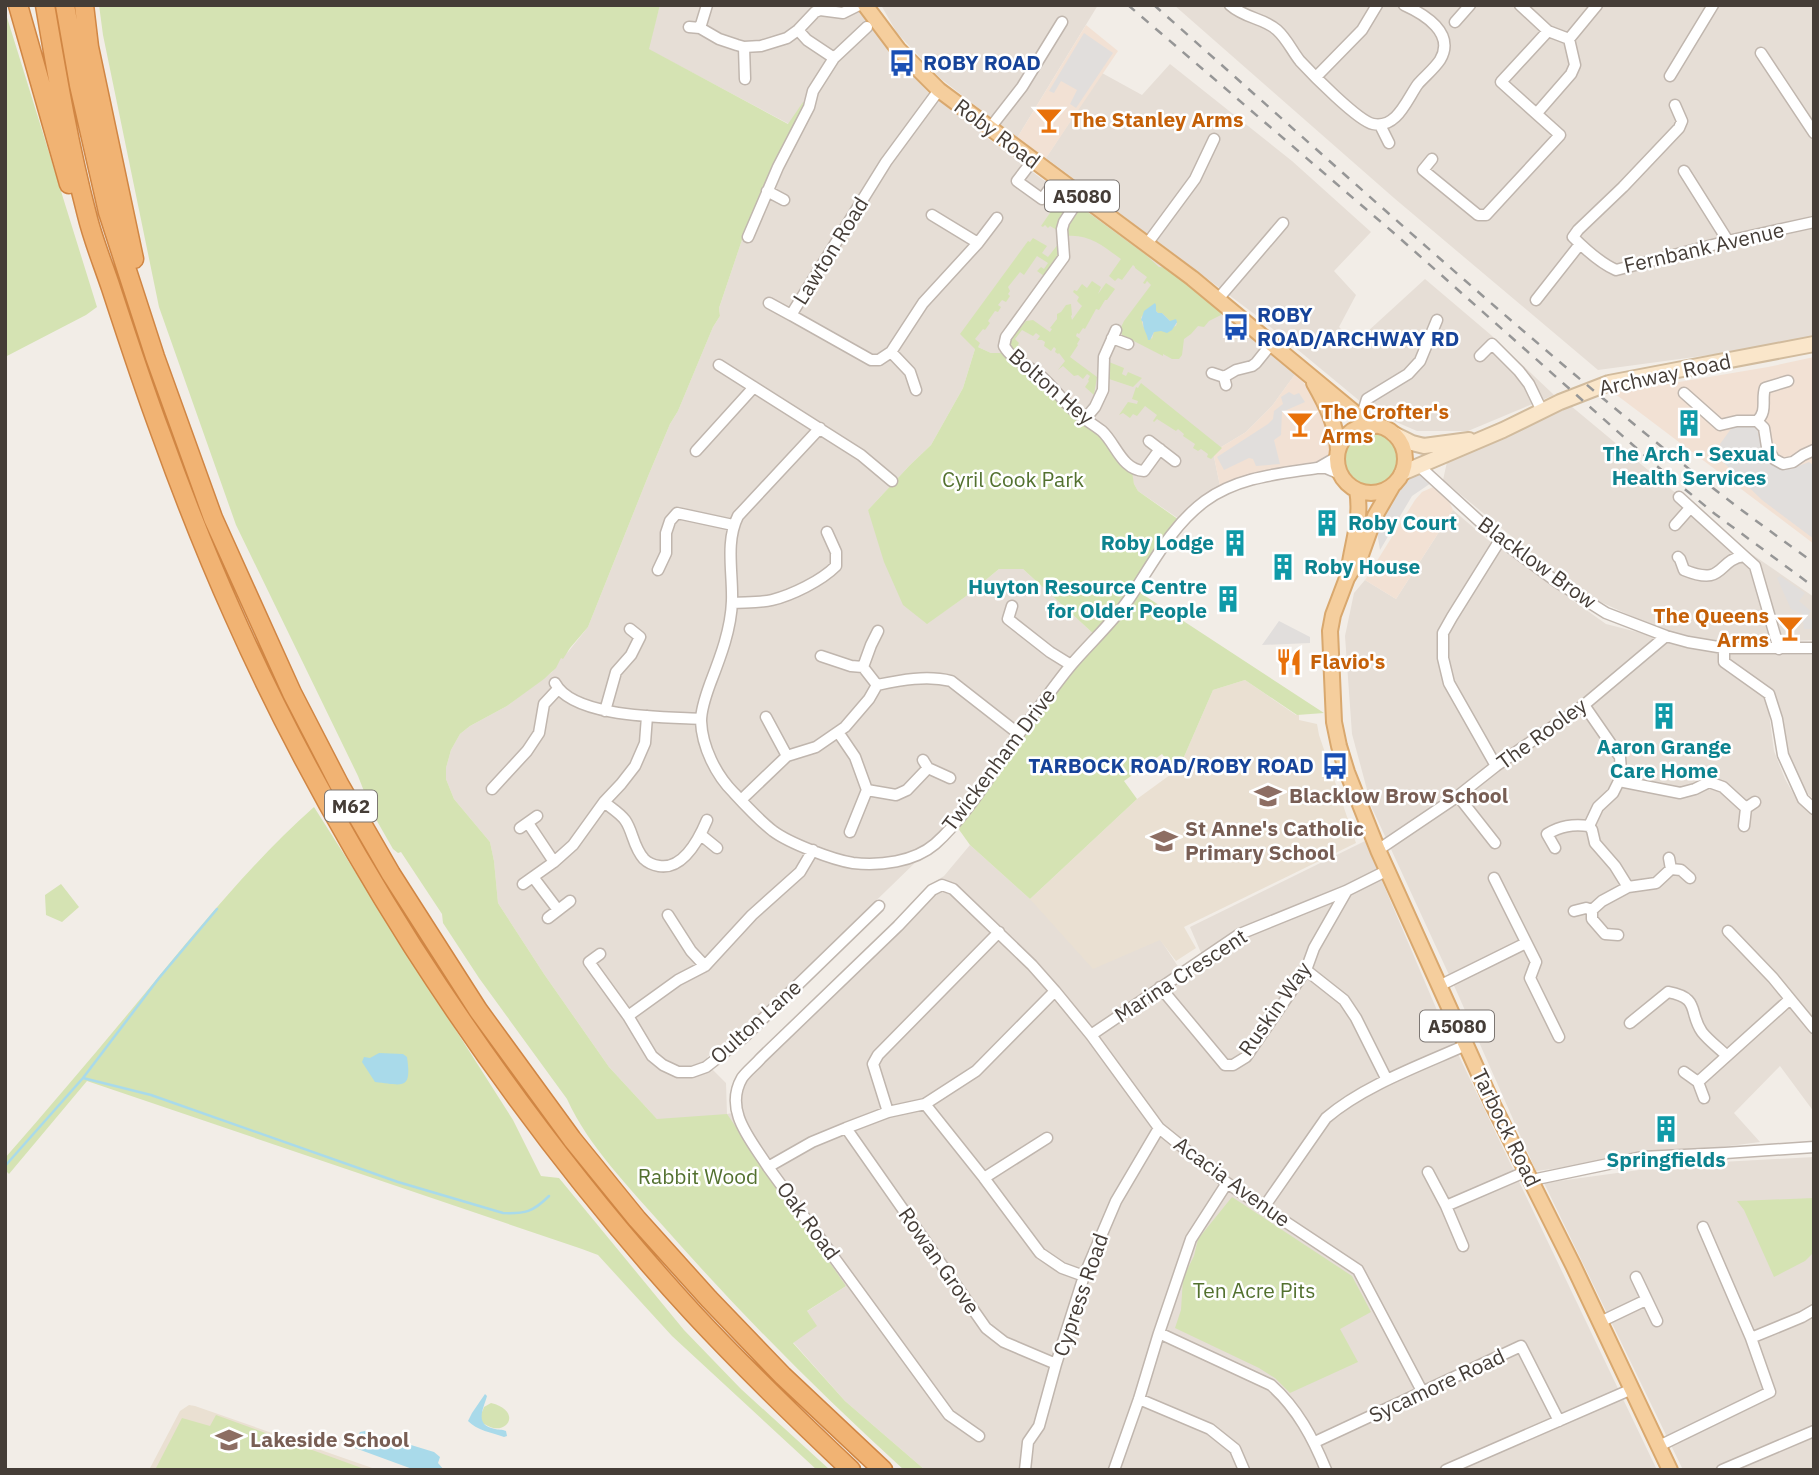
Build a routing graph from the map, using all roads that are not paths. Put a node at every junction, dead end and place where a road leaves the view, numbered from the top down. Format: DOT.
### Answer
graph roads {
  1 [pos="18,5"];
  2 [pos="45,5"];
  3 [pos="65,5"];
  4 [pos="84,5"];
  5 [pos="707,5"];
  6 [pos="859,5"];
  7 [pos="865,5"];
  8 [pos="1230,5"];
  9 [pos="1377,5"];
  10 [pos="1404,5"];
  11 [pos="1470,5"];
  12 [pos="1520,5"];
  13 [pos="1597,5"];
  14 [pos="1713,5"];
  15 [pos="813,8"];
  16 [pos="1062,22"];
  17 [pos="1455,22"];
  18 [pos="689,27"];
  19 [pos="867,27"];
  20 [pos="700,28"];
  21 [pos="798,30"];
  22 [pos="1548,31"];
  23 [pos="1569,38"];
  24 [pos="744,47"];
  25 [pos="1761,53"];
  26 [pos="835,58"];
  27 [pos="1670,76"];
  28 [pos="1316,77"];
  29 [pos="745,79"];
  30 [pos="939,90"];
  31 [pos="1675,105"];
  32 [pos="1536,113"];
  33 [pos="1380,125"];
  34 [pos="1569,127"];
  35 [pos="989,128"];
  36 [pos="1814,133"];
  37 [pos="1560,135"];
  38 [pos="1214,139"];
  39 [pos="1389,143"];
  40 [pos="1432,159"];
  41 [pos="1033,160"];
  42 [pos="1684,171"];
  43 [pos="1058,179"];
  44 [pos="767,191"];
  45 [pos="1081,195"];
  46 [pos="784,200"];
  47 [pos="932,215"];
  48 [pos="997,218"];
  49 [pos="1814,222"];
  50 [pos="1283,223"];
  51 [pos="748,237"];
  52 [pos="1728,241"];
  53 [pos="978,243"];
  54 [pos="1147,244"];
  55 [pos="1580,244"];
  56 [pos="1218,299"];
  57 [pos="1536,300"];
  58 [pos="769,303"];
  59 [pos="791,315"];
  60 [pos="1437,320"];
  61 [pos="1272,343"];
  62 [pos="1128,344"];
  63 [pos="1814,344"];
  64 [pos="891,352"];
  65 [pos="1480,356"];
  66 [pos="155,357"];
  67 [pos="719,365"];
  68 [pos="1212,373"];
  69 [pos="1310,375"];
  70 [pos="1788,381"];
  71 [pos="754,387"];
  72 [pos="143,388"];
  73 [pos="916,390"];
  74 [pos="1684,393"];
  75 [pos="1542,411"];
  76 [pos="1360,418"];
  77 [pos="1086,419"];
  78 [pos="1757,421"];
  79 [pos="1375,426"];
  80 [pos="820,429"];
  81 [pos="1394,434"];
  82 [pos="1484,439"];
  83 [pos="1149,442"];
  84 [pos="1424,446"];
  85 [pos="1160,449"];
  86 [pos="1814,450"];
  87 [pos="696,451"];
  88 [pos="1338,454"];
  89 [pos="1175,461"];
  90 [pos="1425,464"];
  91 [pos="1317,468"];
  92 [pos="1340,474"];
  93 [pos="1397,479"];
  94 [pos="892,481"];
  95 [pos="1357,490"];
  96 [pos="1679,497"];
  97 [pos="1690,508"];
  98 [pos="733,525"];
  99 [pos="1675,525"];
  100 [pos="827,533"];
  101 [pos="1500,540"];
  102 [pos="1744,556"];
  103 [pos="1678,557"];
  104 [pos="658,570"];
  105 [pos="1347,578"];
  106 [pos="732,603"];
  107 [pos="1012,606"];
  108 [pos="630,629"];
  109 [pos="650,631"];
  110 [pos="878,631"];
  111 [pos="1667,636"];
  112 [pos="640,637"];
  113 [pos="1724,648"];
  114 [pos="1814,648"];
  115 [pos="1779,649"];
  116 [pos="821,656"];
  117 [pos="1071,665"];
  118 [pos="863,667"];
  119 [pos="877,685"];
  120 [pos="1584,705"];
  121 [pos="605,711"];
  122 [pos="647,716"];
  123 [pos="766,717"];
  124 [pos="701,719"];
  125 [pos="838,732"];
  126 [pos="1019,734"];
  127 [pos="787,756"];
  128 [pos="1496,766"];
  129 [pos="950,778"];
  130 [pos="1619,780"];
  131 [pos="492,789"];
  132 [pos="867,790"];
  133 [pos="1458,796"];
  134 [pos="741,800"];
  135 [pos="604,802"];
  136 [pos="1814,808"];
  137 [pos="706,820"];
  138 [pos="528,822"];
  139 [pos="1589,826"];
  140 [pos="1744,826"];
  141 [pos="850,832"];
  142 [pos="701,835"];
  143 [pos="1495,843"];
  144 [pos="717,848"];
  145 [pos="1555,848"];
  146 [pos="813,850"];
  147 [pos="1378,850"];
  148 [pos="554,862"];
  149 [pos="1388,870"];
  150 [pos="533,877"];
  151 [pos="1494,878"];
  152 [pos="1690,878"];
  153 [pos="523,884"];
  154 [pos="942,885"];
  155 [pos="1628,887"];
  156 [pos="1346,891"];
  157 [pos="570,901"];
  158 [pos="879,906"];
  159 [pos="1592,909"];
  160 [pos="558,910"];
  161 [pos="1574,911"];
  162 [pos="668,915"];
  163 [pos="548,918"];
  164 [pos="1728,931"];
  165 [pos="999,932"];
  166 [pos="1618,935"];
  167 [pos="1526,943"];
  168 [pos="600,954"];
  169 [pos="705,966"];
  170 [pos="1306,970"];
  171 [pos="1439,986"];
  172 [pos="1160,987"];
  173 [pos="1055,991"];
  174 [pos="1789,1000"];
  175 [pos="628,1016"];
  176 [pos="1630,1023"];
  177 [pos="1814,1028"];
  178 [pos="1091,1035"];
  179 [pos="1559,1037"];
  180 [pos="1466,1045"];
  181 [pos="1727,1056"];
  182 [pos="1684,1072"];
  183 [pos="1387,1080"];
  184 [pos="1698,1082"];
  185 [pos="1704,1098"];
  186 [pos="925,1104"];
  187 [pos="888,1112"];
  188 [pos="846,1128"];
  189 [pos="1160,1128"];
  190 [pos="1047,1138"];
  191 [pos="1814,1147"];
  192 [pos="768,1167"];
  193 [pos="1428,1172"];
  194 [pos="1529,1176"];
  195 [pos="984,1178"];
  196 [pos="1227,1183"];
  197 [pos="1446,1206"];
  198 [pos="1264,1207"];
  199 [pos="1703,1227"];
  200 [pos="1463,1246"];
  201 [pos="1084,1276"];
  202 [pos="1636,1277"];
  203 [pos="1646,1300"];
  204 [pos="1814,1310"];
  205 [pos="1657,1321"];
  206 [pos="1600,1322"];
  207 [pos="1159,1333"];
  208 [pos="1751,1338"];
  209 [pos="1056,1364"];
  210 [pos="1632,1389"];
  211 [pos="1423,1393"];
  212 [pos="1139,1399"];
  213 [pos="1559,1421"];
  214 [pos="1814,1431"];
  215 [pos="979,1436"];
  216 [pos="1315,1442"];
  217 [pos="1659,1446"];
  218 [pos="851,1470"];
  219 [pos="883,1470"];
  220 [pos="1025,1470"];
  221 [pos="1114,1470"];
  222 [pos="1244,1470"];
  223 [pos="1326,1470"];
  224 [pos="1446,1470"];
  225 [pos="1670,1470"];
  226 [pos="1722,1470"];
  1 -- 72 [label="highway"];
  2 -- 72 [label="highway, M62"];
  3 -- 66 [label="highway, M62"];
  4 -- 66 [label="highway"];
  5 -- 20 [label="street"];
  6 -- 15 [label="street"];
  7 -- 30 [label="main road, Roby Road / A5080"];
  8 -- 28 [label="street"];
  9 -- 28 [label="street"];
  10 -- 33 [label="street"];
  11 -- 17 [label="street"];
  12 -- 22 [label="street"];
  13 -- 23 [label="street"];
  14 -- 27 [label="street"];
  15 -- 21 [label="street"];
  16 -- 35 [label="street"];
  18 -- 20 [label="street"];
  19 -- 26 [label="street"];
  20 -- 24 [label="street"];
  21 -- 24 [label="street"];
  21 -- 26 [label="street"];
  22 -- 23 [label="street"];
  22 -- 32 [label="street"];
  23 -- 32 [label="street"];
  24 -- 29 [label="street"];
  25 -- 36 [label="street"];
  26 -- 44 [label="street"];
  28 -- 33 [label="street"];
  30 -- 35 [label="main road, Roby Road / A5080"];
  30 -- 59 [label="street, Lawton Road"];
  31 -- 55 [label="street"];
  32 -- 37 [label="street"];
  33 -- 39 [label="street"];
  34 -- 37 [label="street"];
  35 -- 41 [label="main road, Roby Road / A5080"];
  37 -- 40 [label="street"];
  38 -- 54 [label="street"];
  41 -- 43 [label="main road, Roby Road / A5080"];
  41 -- 43 [label="street"];
  42 -- 52 [label="street"];
  43 -- 45 [label="main road, Roby Road / A5080"];
  44 -- 46 [label="street"];
  44 -- 51 [label="street"];
  45 -- 54 [label="main road, Roby Road / A5080"];
  45 -- 77 [label="street, Bolton Hey"];
  47 -- 53 [label="street"];
  48 -- 53 [label="street"];
  49 -- 52 [label="street, Fernbank Avenue"];
  50 -- 56 [label="street"];
  52 -- 55 [label="street, Fernbank Avenue"];
  53 -- 64 [label="street"];
  54 -- 56 [label="main road, Roby Road / A5080"];
  55 -- 57 [label="street"];
  56 -- 61 [label="main road, Roby Road / A5080"];
  58 -- 59 [label="street"];
  59 -- 64 [label="street, Lawton Road"];
  60 -- 76 [label="street"];
  61 -- 68 [label="street"];
  61 -- 69 [label="main road, Roby Road / A5080"];
  62 -- 77 [label="street"];
  63 -- 75 [label="main road, Archway Road"];
  64 -- 73 [label="street"];
  65 -- 75 [label="street"];
  66 -- 219 [label="highway, M62"];
  67 -- 71 [label="street"];
  69 -- 76 [label="main road, Roby Road / A5080"];
  69 -- 88 [label="main road, Roby Road / A5080"];
  70 -- 78 [label="street"];
  71 -- 80 [label="street"];
  71 -- 87 [label="street"];
  72 -- 218 [label="highway, M62"];
  74 -- 78 [label="street"];
  75 -- 82 [label="main road, Archway Road"];
  76 -- 79 [label="main road, Roby Road / A5080"];
  77 -- 85 [label="street, Bolton Hey"];
  78 -- 86 [label="street"];
  79 -- 81 [label="main road, A5080"];
  79 -- 88 [label="main road"];
  80 -- 94 [label="street"];
  80 -- 98 [label="street"];
  81 -- 84 [label="main road, Archway Road"];
  81 -- 93 [label="main road"];
  82 -- 84 [label="main road, Archway Road"];
  82 -- 90 [label="main road, Archway Road"];
  83 -- 85 [label="street"];
  84 -- 90 [label="street, Blacklow Brow"];
  85 -- 89 [label="street"];
  88 -- 91 [label="street, Twickenham Drive"];
  88 -- 92 [label="main road, A5080"];
  90 -- 93 [label="main road, Archway Road"];
  90 -- 101 [label="street, Blacklow Brow"];
  91 -- 92 [label="street, Twickenham Drive"];
  91 -- 117 [label="street, Twickenham Drive"];
  92 -- 95 [label="main road"];
  93 -- 95 [label="main road"];
  93 -- 105 [label="main road, Tarbock Road / A5080"];
  95 -- 105 [label="main road, Tarbock Road / A5080"];
  96 -- 97 [label="street"];
  97 -- 99 [label="street"];
  97 -- 102 [label="street"];
  98 -- 104 [label="street"];
  98 -- 106 [label="street, Twickenham Drive"];
  100 -- 106 [label="street"];
  101 -- 111 [label="street, Blacklow Brow"];
  101 -- 128 [label="street"];
  102 -- 103 [label="street"];
  102 -- 115 [label="street"];
  105 -- 147 [label="main road, Tarbock Road / A5080"];
  106 -- 124 [label="street, Twickenham Drive"];
  107 -- 117 [label="street"];
  108 -- 112 [label="street"];
  109 -- 112 [label="street"];
  110 -- 118 [label="street"];
  111 -- 113 [label="street, Blacklow Brow"];
  111 -- 120 [label="street, The Rooley"];
  112 -- 121 [label="street"];
  113 -- 115 [label="street, Blacklow Brow"];
  113 -- 136 [label="street"];
  114 -- 115 [label="street, Blacklow Brow"];
  116 -- 118 [label="street"];
  117 -- 126 [label="street, Twickenham Drive"];
  118 -- 119 [label="street"];
  119 -- 125 [label="street"];
  119 -- 126 [label="street"];
  120 -- 128 [label="street, The Rooley"];
  120 -- 130 [label="street"];
  121 -- 122 [label="street"];
  121 -- 131 [label="street"];
  122 -- 124 [label="street"];
  122 -- 135 [label="street"];
  123 -- 127 [label="street"];
  124 -- 134 [label="street, Twickenham Drive"];
  125 -- 127 [label="street"];
  125 -- 132 [label="street"];
  126 -- 146 [label="street, Twickenham Drive"];
  127 -- 134 [label="street"];
  128 -- 133 [label="street, The Rooley"];
  129 -- 132 [label="street"];
  130 -- 139 [label="street"];
  130 -- 140 [label="street"];
  132 -- 141 [label="street"];
  133 -- 143 [label="street"];
  133 -- 147 [label="street, The Rooley"];
  134 -- 146 [label="street, Twickenham Drive"];
  135 -- 142 [label="street"];
  135 -- 148 [label="street"];
  137 -- 142 [label="street"];
  138 -- 148 [label="street"];
  139 -- 145 [label="street"];
  139 -- 155 [label="street"];
  142 -- 144 [label="street"];
  146 -- 169 [label="street"];
  147 -- 149 [label="main road, Tarbock Road / A5080"];
  148 -- 150 [label="street"];
  149 -- 156 [label="street, Marina Crescent"];
  149 -- 171 [label="main road, Tarbock Road / A5080"];
  150 -- 153 [label="street"];
  150 -- 160 [label="street"];
  151 -- 167 [label="street"];
  152 -- 155 [label="street"];
  154 -- 165 [label="street, Acacia Avenue"];
  154 -- 192 [label="street, Oak Road"];
  155 -- 159 [label="street"];
  156 -- 170 [label="street, Ruskin Way"];
  156 -- 172 [label="street, Marina Crescent"];
  157 -- 160 [label="street"];
  158 -- 175 [label="street, Oulton Lane"];
  159 -- 161 [label="street"];
  159 -- 166 [label="street"];
  160 -- 163 [label="street"];
  162 -- 169 [label="street"];
  164 -- 174 [label="street"];
  165 -- 173 [label="street, Acacia Avenue"];
  165 -- 187 [label="street"];
  167 -- 171 [label="street"];
  167 -- 179 [label="street"];
  168 -- 175 [label="street, Oulton Lane"];
  169 -- 175 [label="street"];
  170 -- 172 [label="street, Ruskin Way"];
  170 -- 183 [label="street"];
  171 -- 180 [label="main road, Tarbock Road / A5080"];
  172 -- 178 [label="street, Marina Crescent"];
  173 -- 178 [label="street, Acacia Avenue"];
  173 -- 186 [label="street"];
  174 -- 177 [label="street"];
  174 -- 181 [label="street"];
  176 -- 181 [label="street"];
  178 -- 189 [label="street, Acacia Avenue"];
  180 -- 183 [label="street"];
  180 -- 194 [label="main road, Tarbock Road / A5080"];
  181 -- 184 [label="street"];
  182 -- 184 [label="street"];
  183 -- 198 [label="street"];
  184 -- 185 [label="street"];
  186 -- 187 [label="street"];
  186 -- 195 [label="street"];
  187 -- 188 [label="street"];
  188 -- 192 [label="street"];
  188 -- 209 [label="street, Rowan Grove"];
  189 -- 196 [label="street, Acacia Avenue"];
  189 -- 201 [label="street, Cypress Road"];
  190 -- 195 [label="street"];
  191 -- 194 [label="street"];
  192 -- 215 [label="street, Oak Road"];
  193 -- 197 [label="street"];
  194 -- 197 [label="street"];
  194 -- 206 [label="main road, Tarbock Road / A5080"];
  195 -- 201 [label="street"];
  196 -- 198 [label="street, Acacia Avenue"];
  196 -- 207 [label="street"];
  197 -- 200 [label="street"];
  198 -- 211 [label="street, Acacia Avenue"];
  199 -- 208 [label="street"];
  201 -- 209 [label="street, Cypress Road"];
  202 -- 203 [label="street"];
  203 -- 205 [label="street"];
  203 -- 206 [label="street"];
  204 -- 208 [label="street"];
  206 -- 210 [label="main road, Tarbock Road / A5080"];
  207 -- 212 [label="street"];
  207 -- 216 [label="street"];
  208 -- 217 [label="street"];
  209 -- 220 [label="street, Cypress Road"];
  210 -- 213 [label="street"];
  210 -- 217 [label="main road, Tarbock Road / A5080"];
  211 -- 213 [label="street, Sycamore Road"];
  211 -- 216 [label="street, Sycamore Road"];
  212 -- 221 [label="street"];
  212 -- 222 [label="street"];
  213 -- 224 [label="street"];
  214 -- 226 [label="street"];
  216 -- 223 [label="street"];
  217 -- 225 [label="main road, Tarbock Road / A5080"];
}
